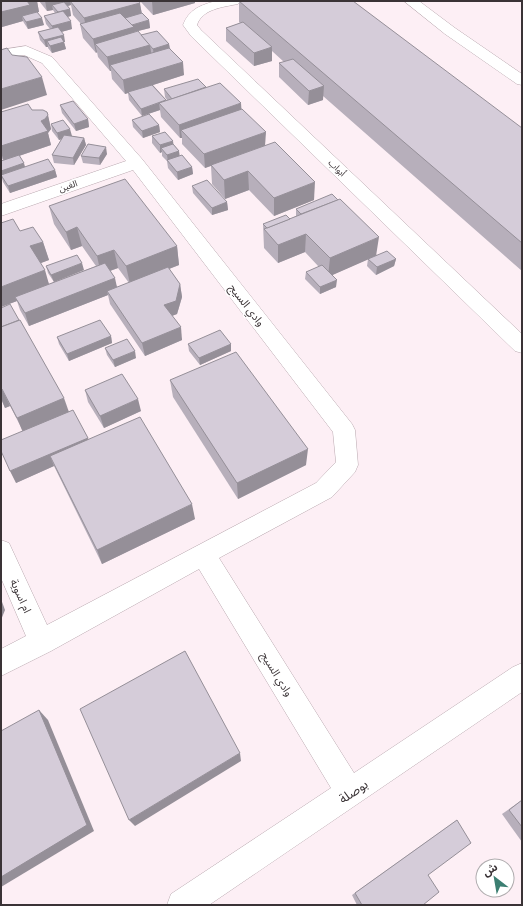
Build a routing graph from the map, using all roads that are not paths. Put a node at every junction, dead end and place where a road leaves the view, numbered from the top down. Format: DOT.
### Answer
graph roads {
  1 [pos="233,1"];
  2 [pos="411,1"];
  3 [pos="1,54"];
  4 [pos="522,81"];
  5 [pos="136,163"];
  6 [pos="1,210"];
  7 [pos="522,346"];
  8 [pos="1,551"];
  9 [pos="204,556"];
  10 [pos="42,642"];
  11 [pos="1,663"];
  12 [pos="522,676"];
  13 [pos="350,793"];
  14 [pos="182,905"];
  1 -- 7 [label="street, أبواب"];
  2 -- 4 [label="street"];
  3 -- 5 [label="street, وادي السيج"];
  5 -- 6 [label="street, الغين"];
  5 -- 9 [label="street, وادي السيج"];
  8 -- 10 [label="street, ام اسوية"];
  9 -- 10 [label="street, وادي السيج"];
  9 -- 13 [label="street, وادي السيج"];
  10 -- 11 [label="street, وادي السيج"];
  12 -- 13 [label="street, بوصلة"];
  13 -- 14 [label="street, بوصلة"];
}
